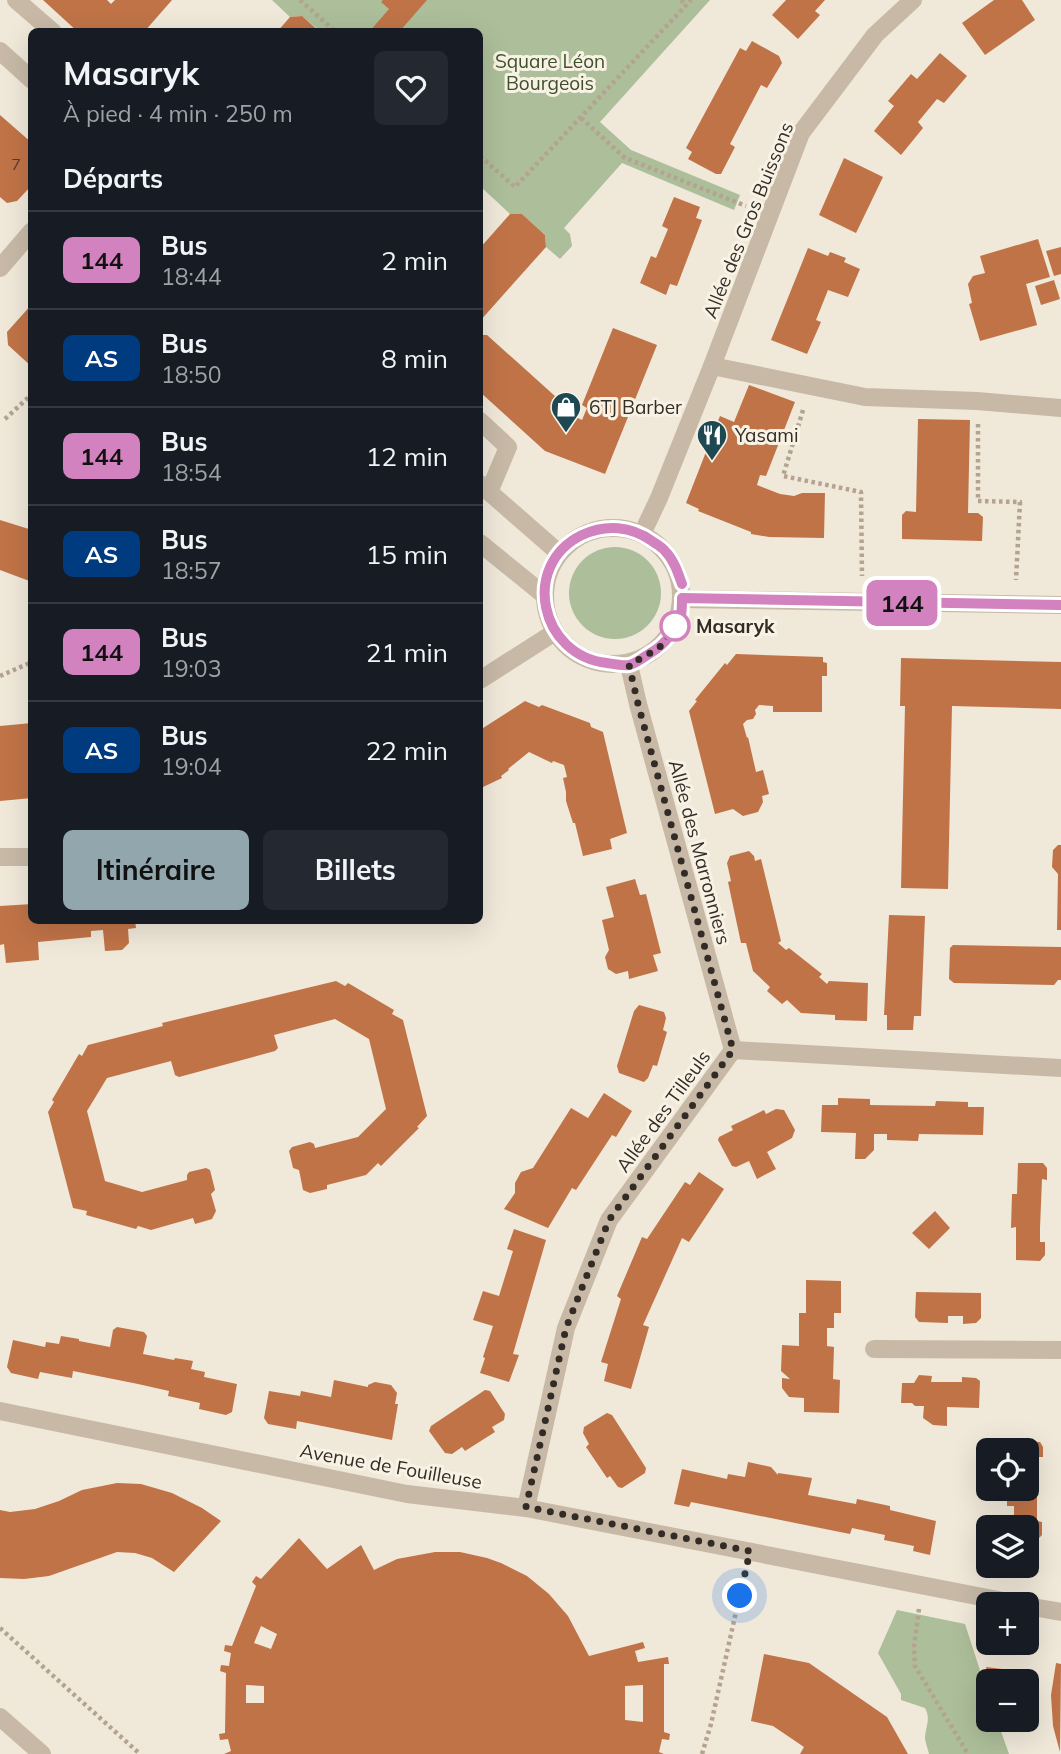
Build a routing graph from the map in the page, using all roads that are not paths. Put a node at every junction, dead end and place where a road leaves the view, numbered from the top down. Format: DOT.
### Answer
graph roads {
  1 [pos="16,0"];
  2 [pos="913,0"];
  3 [pos="48,28"];
  4 [pos="0,51"];
  5 [pos="28,76"];
  6 [pos="28,236"];
  7 [pos="0,268"];
  8 [pos="712,366"];
  9 [pos="1061,408"];
  10 [pos="483,424"];
  11 [pos="484,488"];
  12 [pos="642,534"];
  13 [pos="483,545"];
  14 [pos="559,553"];
  15 [pos="544,595"];
  16 [pos="682,598"];
  17 [pos="1061,606"];
  18 [pos="555,632"];
  19 [pos="629,665"];
  20 [pos="483,678"];
  21 [pos="0,857"];
  22 [pos="28,857"];
  23 [pos="733,1050"];
  24 [pos="1061,1068"];
  25 [pos="874,1349"];
  26 [pos="1061,1350"];
  27 [pos="0,1412"];
  28 [pos="526,1507"];
  29 [pos="976,1595"];
  30 [pos="1039,1608"];
  31 [pos="1061,1612"];
  32 [pos="0,1717"];
  33 [pos="41,1754"];
  1 -- 3 [label="street"];
  2 -- 8 [label="street, Allée des Gros Buissons"];
  4 -- 5 [label="street"];
  6 -- 7 [label="street"];
  8 -- 9 [label="street"];
  8 -- 12 [label="street, Allée des Gros Buissons"];
  10 -- 11 [label="street"];
  11 -- 14 [label="street"];
  12 -- 14 [label="street"];
  12 -- 16 [label="street"];
  13 -- 15 [label="street"];
  14 -- 15 [label="street"];
  15 -- 18 [label="street"];
  16 -- 17 [label="street"];
  16 -- 19 [label="street"];
  18 -- 19 [label="street"];
  18 -- 20 [label="street"];
  19 -- 23 [label="street, Allée des Marronniers"];
  21 -- 22 [label="street"];
  23 -- 24 [label="street, Allée des Tilleuls"];
  23 -- 28 [label="street, Allée des Tilleuls"];
  25 -- 26 [label="street"];
  27 -- 28 [label="street, Avenue de Fouilleuse"];
  28 -- 29 [label="street, Avenue de Fouilleuse"];
  30 -- 31 [label="street, Avenue de Fouilleuse"];
  32 -- 33 [label="street"];
}
